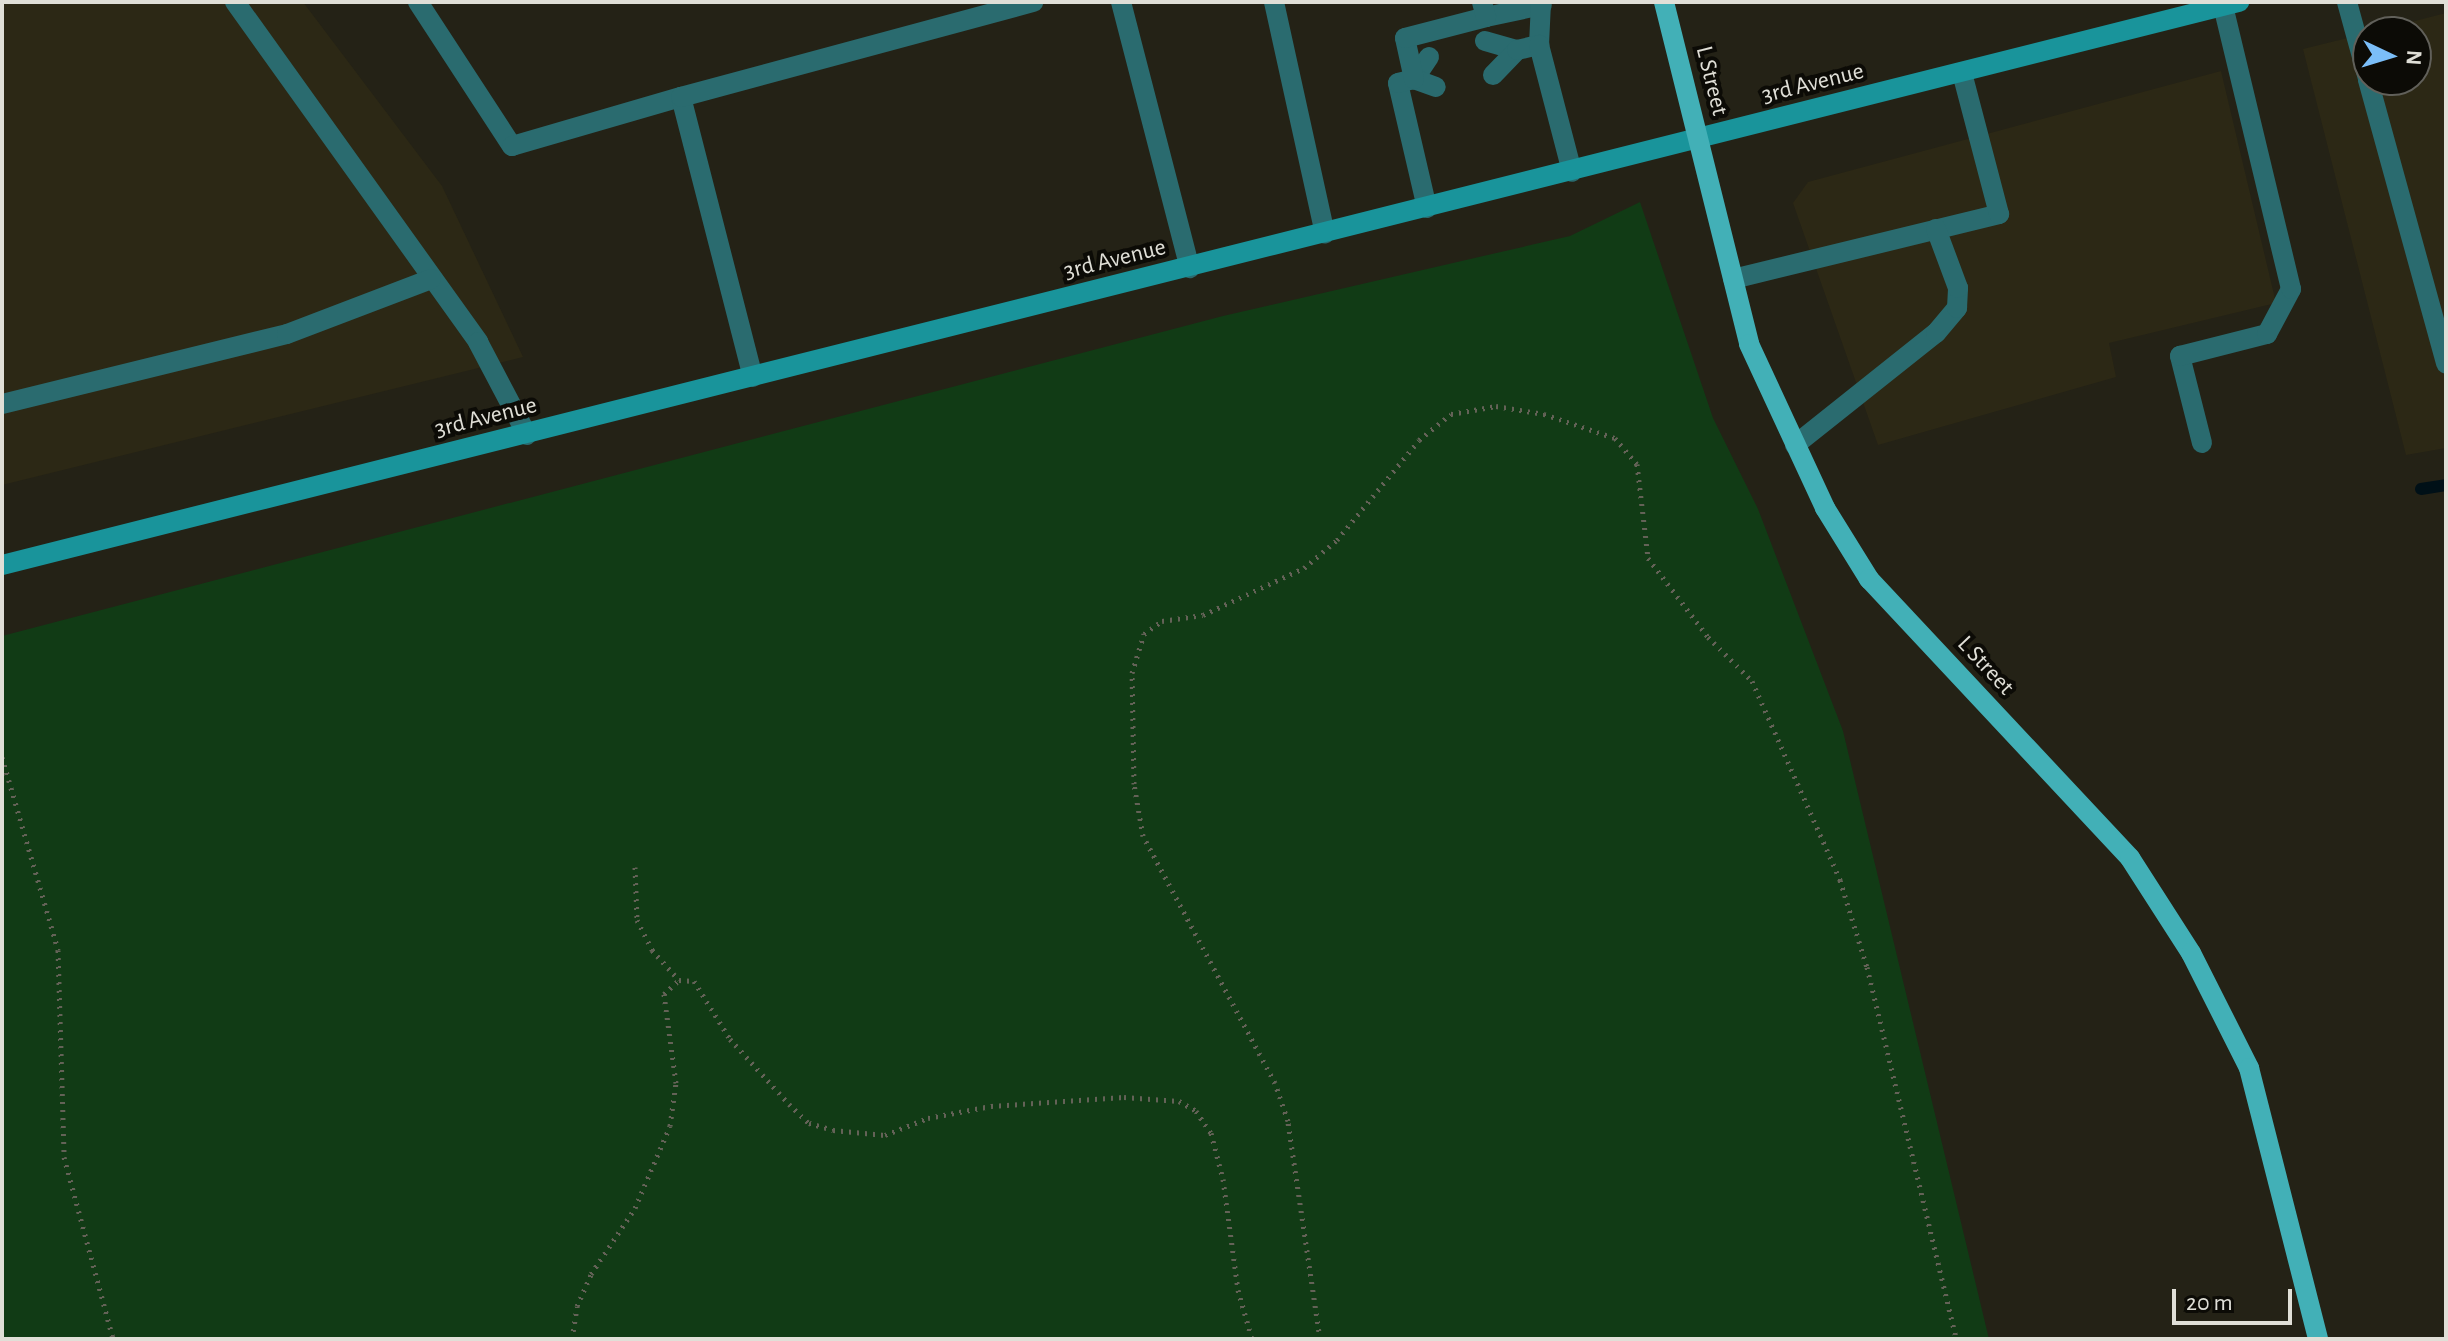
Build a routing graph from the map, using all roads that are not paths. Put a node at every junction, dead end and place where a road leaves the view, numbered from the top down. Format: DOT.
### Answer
graph roads {
  1 [pos="235,2"];
  2 [pos="418,2"];
  3 [pos="1033,2"];
  4 [pos="1121,2"];
  5 [pos="1274,2"];
  6 [pos="1664,2"];
  7 [pos="1541,4"];
  8 [pos="2231,4"];
  9 [pos="1484,9"];
  10 [pos="1485,41"];
  11 [pos="1539,45"];
  12 [pos="1517,50"];
  13 [pos="1429,57"];
  14 [pos="1962,73"];
  15 [pos="1493,75"];
  16 [pos="1414,79"];
  17 [pos="1436,87"];
  18 [pos="2373,96"];
  19 [pos="681,97"];
  20 [pos="1699,139"];
  21 [pos="1572,172"];
  22 [pos="1427,208"];
  23 [pos="1936,229"];
  24 [pos="1325,233"];
  25 [pos="1190,268"];
  26 [pos="431,279"];
  27 [pos="1733,279"];
  28 [pos="2446,363"];
  29 [pos="753,377"];
  30 [pos="2,404"];
  31 [pos="527,435"];
  32 [pos="2202,443"];
  33 [pos="1795,445"];
  34 [pos="2,565"];
  35 [pos="2318,1339"];
  1 -- 26 [label="lane"];
  2 -- 19 [label="lane"];
  3 -- 19 [label="lane"];
  4 -- 25 [label="lane"];
  5 -- 24 [label="lane"];
  6 -- 20 [label="main road, L Street"];
  7 -- 9 [label="lane"];
  7 -- 11 [label="lane"];
  8 -- 14 [label="main road, 3rd Avenue"];
  8 -- 32 [label="lane"];
  9 -- 16 [label="lane"];
  10 -- 12 [label="lane"];
  11 -- 12 [label="lane"];
  11 -- 21 [label="lane"];
  12 -- 15 [label="lane"];
  13 -- 16 [label="lane"];
  14 -- 20 [label="main road, 3rd Avenue"];
  14 -- 23 [label="lane"];
  16 -- 17 [label="lane"];
  16 -- 22 [label="lane"];
  18 -- 28 [label="lane"];
  19 -- 29 [label="lane"];
  20 -- 21 [label="main road, 3rd Avenue"];
  20 -- 27 [label="main road, L Street"];
  21 -- 22 [label="main road, 3rd Avenue"];
  22 -- 24 [label="main road, 3rd Avenue"];
  23 -- 27 [label="lane"];
  23 -- 33 [label="lane"];
  24 -- 25 [label="main road, 3rd Avenue"];
  25 -- 29 [label="main road, 3rd Avenue"];
  26 -- 30 [label="lane"];
  26 -- 31 [label="lane"];
  27 -- 33 [label="main road, L Street"];
  29 -- 31 [label="main road, 3rd Avenue"];
  31 -- 34 [label="main road, 3rd Avenue"];
  33 -- 35 [label="main road, L Street"];
}
